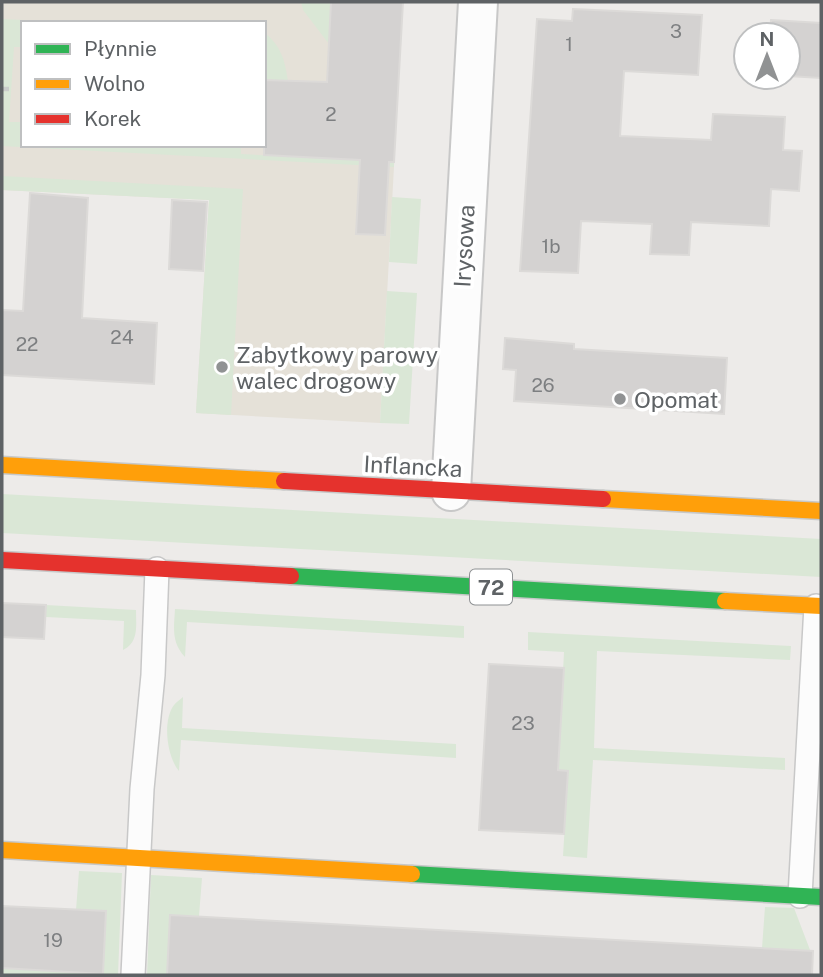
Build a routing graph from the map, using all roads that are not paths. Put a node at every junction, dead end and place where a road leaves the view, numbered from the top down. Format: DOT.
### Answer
graph roads {
  1 [pos="478,2"];
  2 [pos="2,465"];
  3 [pos="451,491"];
  4 [pos="821,510"];
  5 [pos="2,560"];
  6 [pos="157,569"];
  7 [pos="818,606"];
  8 [pos="2,850"];
  9 [pos="138,858"];
  10 [pos="811,897"];
  11 [pos="133,975"];
  1 -- 3 [label="street, Irysowa"];
  2 -- 3 [label="main road, Inflancka"];
  3 -- 4 [label="main road, Inflancka"];
  5 -- 6 [label="main road, 72"];
  6 -- 7 [label="main road, 72"];
  6 -- 9 [label="lane"];
  7 -- 10 [label="lane"];
  8 -- 9 [label="main road"];
  9 -- 10 [label="main road"];
  9 -- 11 [label="lane"];
}
